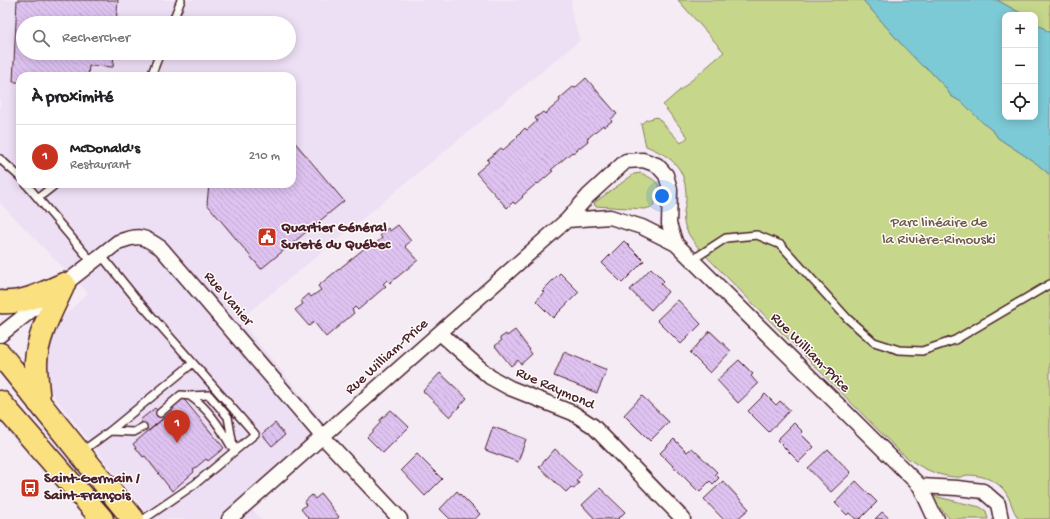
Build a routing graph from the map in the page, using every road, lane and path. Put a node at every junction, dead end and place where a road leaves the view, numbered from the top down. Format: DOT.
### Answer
graph roads {
  1 [pos="181,0"];
  2 [pos="175,16"];
  3 [pos="157,60"];
  4 [pos="153,72"];
  5 [pos="0,159"];
  6 [pos="16,173"];
  7 [pos="29,188"];
  8 [pos="51,188"];
  9 [pos="38,198"];
  10 [pos="567,220"];
  11 [pos="676,244"];
  12 [pos="97,259"];
  13 [pos="692,260"];
  14 [pos="64,284"];
  15 [pos="1050,284"];
  16 [pos="0,302"];
  17 [pos="440,333"];
  18 [pos="0,335"];
  19 [pos="0,354"];
  20 [pos="193,363"];
  21 [pos="190,396"];
  22 [pos="0,402"];
  23 [pos="39,403"];
  24 [pos="160,413"];
  25 [pos="143,427"];
  26 [pos="110,431"];
  27 [pos="323,437"];
  28 [pos="234,451"];
  29 [pos="80,452"];
  30 [pos="920,486"];
  31 [pos="102,519"];
  32 [pos="133,519"];
  33 [pos="144,519"];
  34 [pos="229,519"];
  35 [pos="400,519"];
  36 [pos="683,519"];
  37 [pos="937,519"];
  38 [pos="1001,519"];
  1 -- 2 [label="lane"];
  3 -- 4 [label="lane"];
  5 -- 6 [label="lane"];
  7 -- 9 [label="lane"];
  8 -- 9 [label="lane"];
  9 -- 12 [label="lane"];
  10 -- 11 [label="street, Rue William-Price"];
  10 -- 11 [label="street, Rue William-Price"];
  10 -- 17 [label="street, Rue William-Price"];
  11 -- 13 [label="street, Rue William-Price"];
  12 -- 14 [label="street, Rue Vanier"];
  12 -- 20 [label="lane"];
  12 -- 27 [label="street, Rue Vanier"];
  13 -- 15 [label="lane"];
  13 -- 30 [label="street, Rue William-Price"];
  14 -- 16 [label="main road"];
  14 -- 18 [label="street, Rue Vanier"];
  14 -- 23 [label="main road"];
  17 -- 27 [label="street, Rue William-Price"];
  17 -- 36 [label="street, Rue Raymond"];
  19 -- 23 [label="main road"];
  20 -- 26 [label="lane"];
  20 -- 28 [label="lane"];
  21 -- 24 [label="lane"];
  21 -- 28 [label="lane"];
  21 -- 28 [label="lane"];
  22 -- 31 [label="main road"];
  23 -- 29 [label="main road"];
  25 -- 26 [label="lane"];
  26 -- 29 [label="lane"];
  27 -- 34 [label="street, Rue William-Price"];
  27 -- 35 [label="street, Rue Vanier"];
  28 -- 33 [label="lane"];
  29 -- 32 [label="main road"];
  30 -- 37 [label="street, Rue William-Price"];
  30 -- 38 [label="street"];
}
